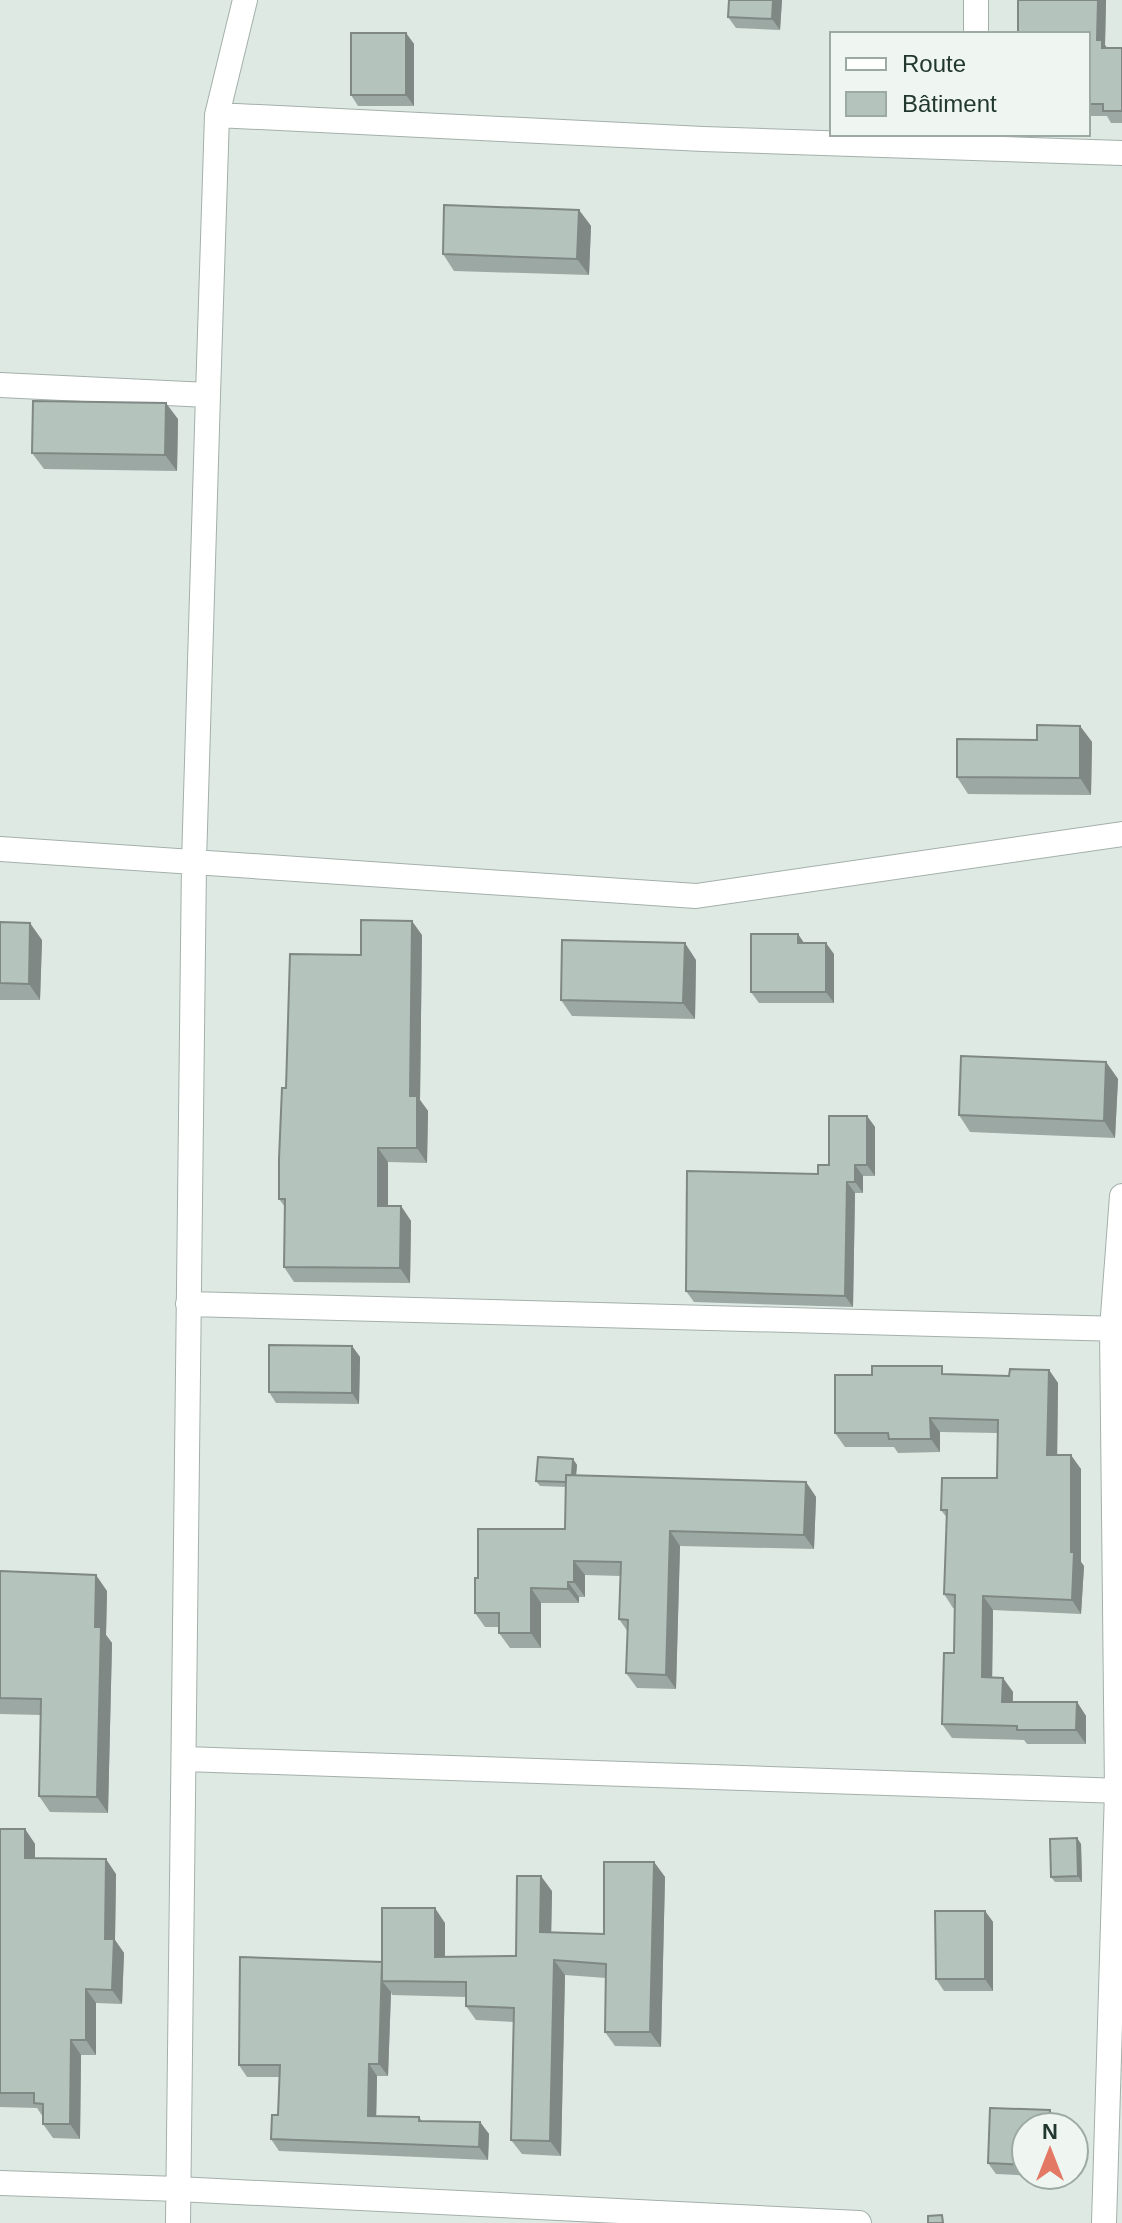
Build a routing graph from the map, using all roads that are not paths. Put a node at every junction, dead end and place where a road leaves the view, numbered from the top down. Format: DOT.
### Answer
graph roads {
  1 [pos="245,0"];
  2 [pos="976,0"];
  3 [pos="976,32"];
  4 [pos="217,115"];
  5 [pos="975,141"];
  6 [pos="1122,153"];
  7 [pos="0,385"];
  8 [pos="208,395"];
  9 [pos="1122,834"];
  10 [pos="0,849"];
  11 [pos="194,862"];
  12 [pos="1122,1196"];
  13 [pos="188,1304"];
  14 [pos="1117,1329"];
  15 [pos="185,1759"];
  16 [pos="1120,1791"];
  17 [pos="0,2183"];
  18 [pos="178,2189"];
  19 [pos="178,2223"];
  20 [pos="859,2223"];
  21 [pos="1104,2223"];
  1 -- 4 [label="street"];
  2 -- 3 [label="street"];
  4 -- 5 [label="street"];
  4 -- 8 [label="street"];
  5 -- 6 [label="street"];
  7 -- 8 [label="street"];
  8 -- 11 [label="street"];
  9 -- 11 [label="street"];
  10 -- 11 [label="street"];
  11 -- 13 [label="street"];
  12 -- 14 [label="street"];
  13 -- 14 [label="street"];
  13 -- 15 [label="street"];
  14 -- 16 [label="street"];
  15 -- 16 [label="street"];
  15 -- 18 [label="street"];
  16 -- 21 [label="street"];
  17 -- 18 [label="street"];
  18 -- 19 [label="street"];
  18 -- 20 [label="street"];
}
